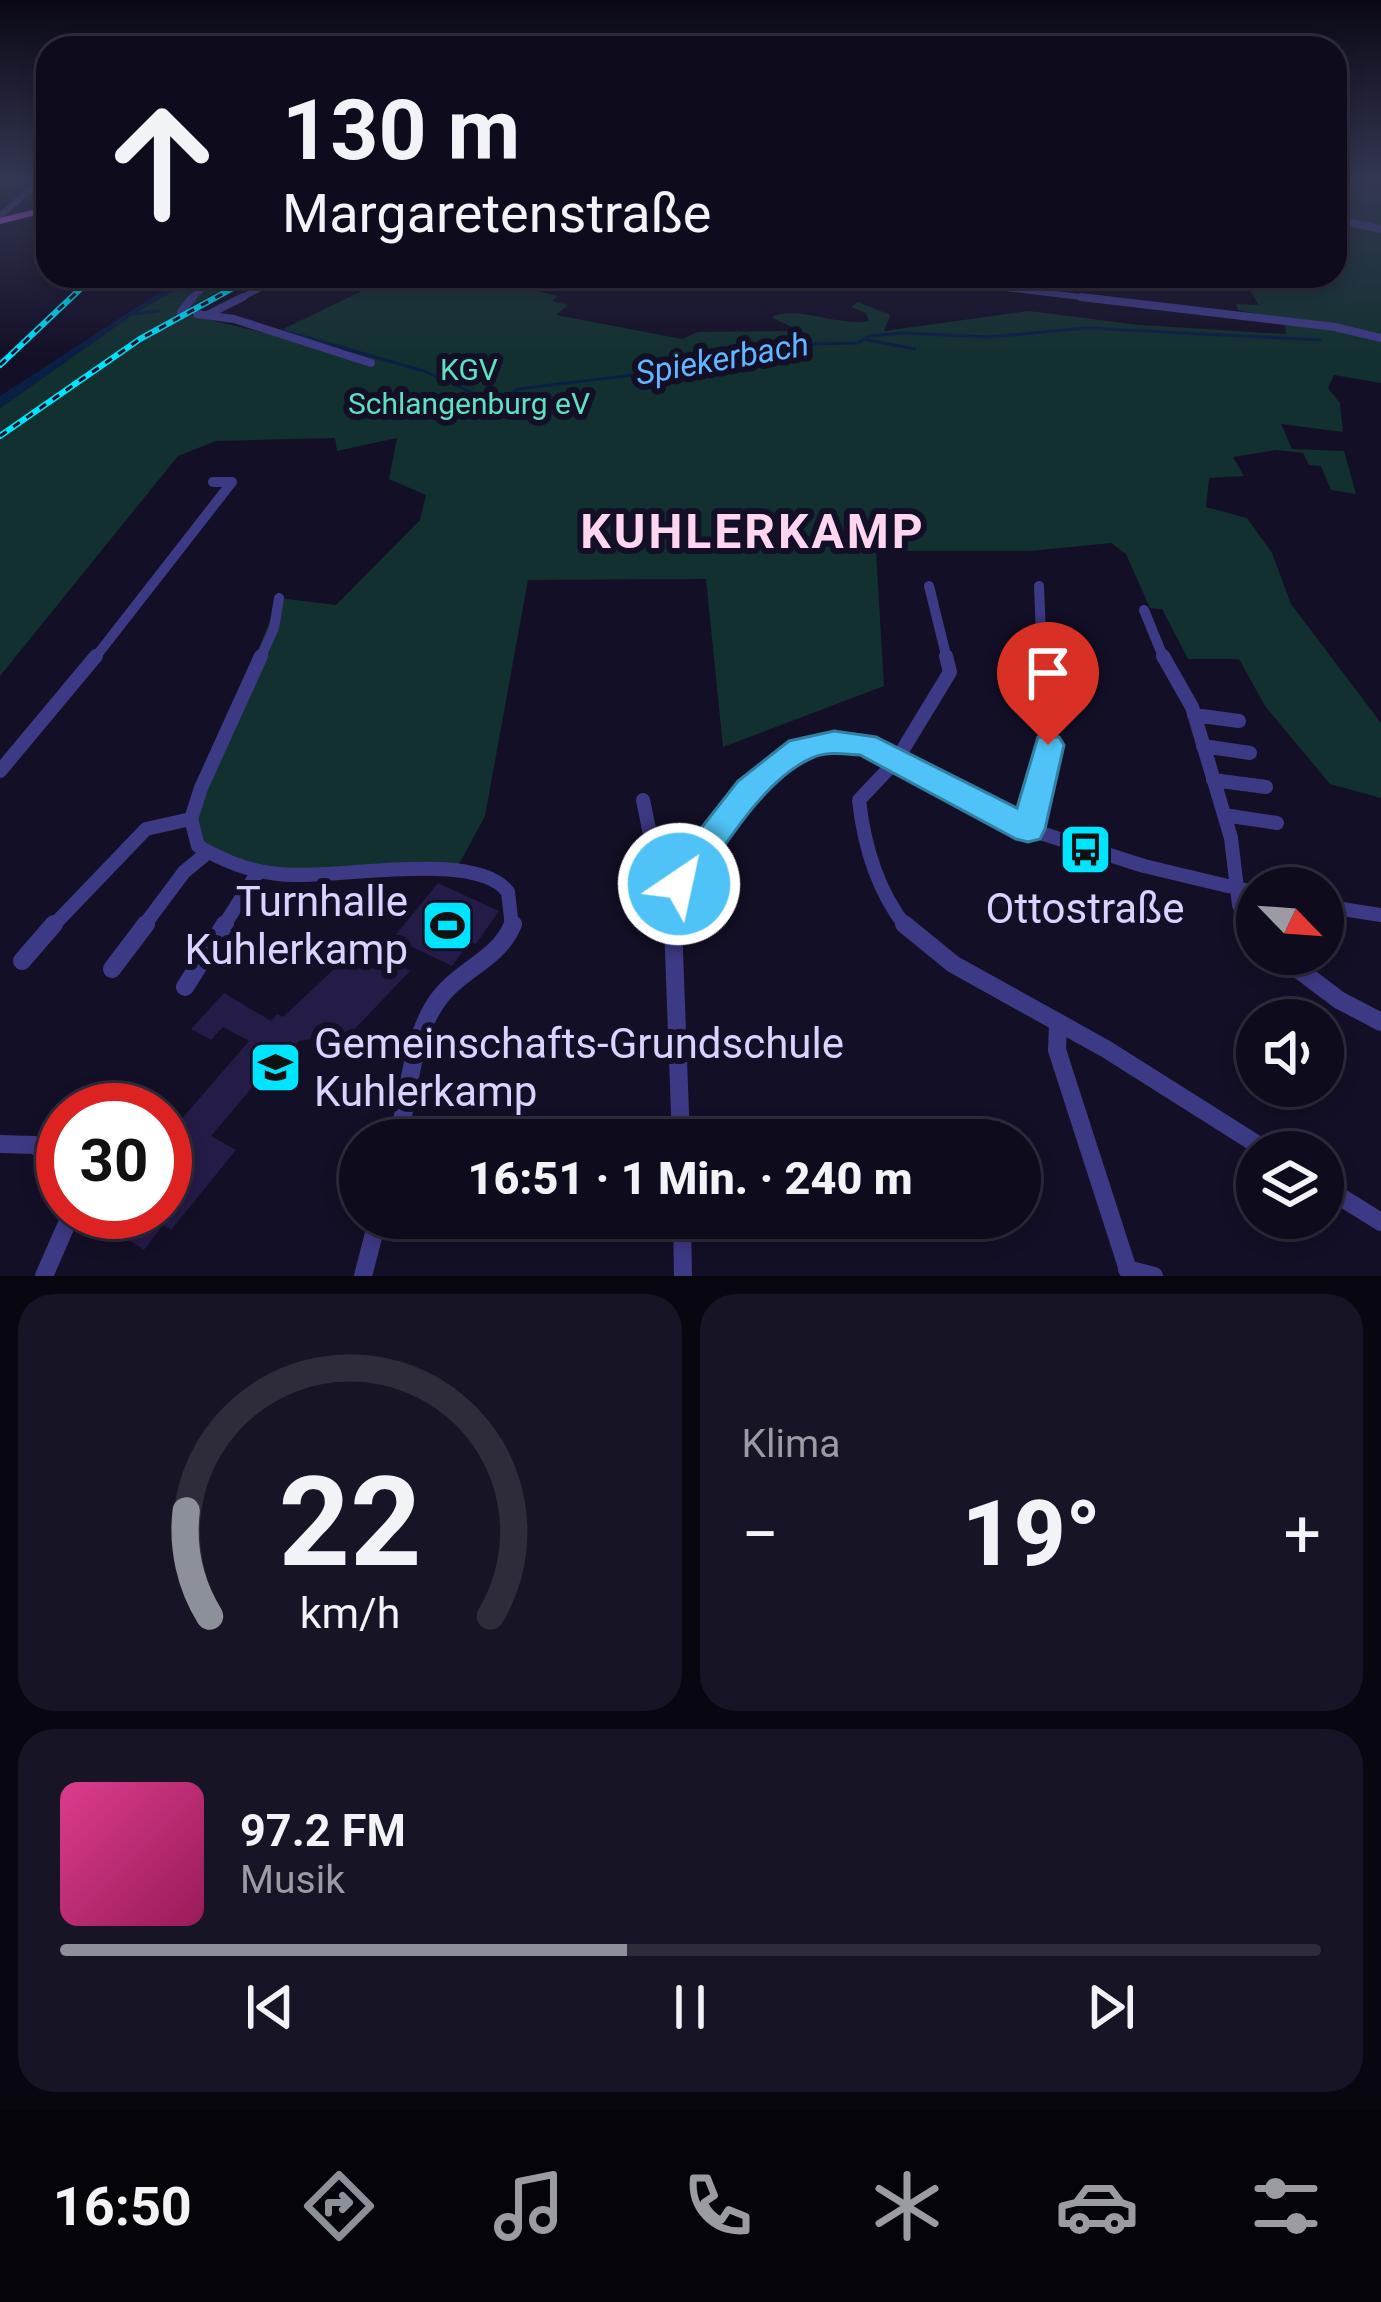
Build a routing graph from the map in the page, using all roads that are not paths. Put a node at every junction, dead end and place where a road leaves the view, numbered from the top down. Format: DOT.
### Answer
graph roads {
  1 [pos="204,288"];
  2 [pos="259,288"];
  3 [pos="1018,288"];
  4 [pos="1048,288"];
  5 [pos="1048,293"];
  6 [pos="182,312"];
  7 [pos="1381,338"];
  8 [pos="370,363"];
  9 [pos="214,482"];
  10 [pos="929,586"];
  11 [pos="1039,586"];
  12 [pos="279,598"];
  13 [pos="1144,610"];
  14 [pos="1194,715"];
  15 [pos="1240,721"];
  16 [pos="1203,746"];
  17 [pos="1250,753"];
  18 [pos="896,761"];
  19 [pos="0,771"];
  20 [pos="1213,780"];
  21 [pos="1266,787"];
  22 [pos="643,800"];
  23 [pos="1224,815"];
  24 [pos="191,819"];
  25 [pos="1277,823"];
  26 [pos="1028,829"];
  27 [pos="208,853"];
  28 [pos="259,872"];
  29 [pos="1236,882"];
  30 [pos="679,884"];
  31 [pos="1236,888"];
  32 [pos="1344,909"];
  33 [pos="1381,915"];
  34 [pos="22,961"];
  35 [pos="112,970"];
  36 [pos="1306,975"];
  37 [pos="185,987"];
  38 [pos="1381,1022"];
  39 [pos="1058,1024"];
  40 [pos="403,1119"];
  41 [pos="681,1119"];
  42 [pos="1236,1132"];
  43 [pos="0,1144"];
  44 [pos="36,1145"];
  45 [pos="1344,1199"];
  46 [pos="1381,1222"];
  47 [pos="60,1239"];
  48 [pos="373,1239"];
  49 [pos="682,1239"];
  50 [pos="1128,1272"];
  51 [pos="44,1276"];
  52 [pos="363,1276"];
  53 [pos="683,1276"];
  54 [pos="1154,1276"];
  1 -- 6 [label="street"];
  2 -- 8 [label="street"];
  3 -- 5 [label="street"];
  4 -- 5 [label="street"];
  5 -- 7 [label="street"];
  9 -- 19 [label="street"];
  10 -- 18 [label="street"];
  11 -- 26 [label="street"];
  12 -- 24 [label="street"];
  13 -- 14 [label="street"];
  14 -- 15 [label="street"];
  14 -- 16 [label="street"];
  16 -- 17 [label="street"];
  16 -- 20 [label="street"];
  18 -- 26 [label="street"];
  18 -- 30 [label="street"];
  18 -- 39 [label="street"];
  20 -- 21 [label="street"];
  20 -- 23 [label="street"];
  22 -- 30 [label="street"];
  23 -- 25 [label="street"];
  23 -- 29 [label="street"];
  24 -- 27 [label="street"];
  24 -- 34 [label="street"];
  26 -- 31 [label="street"];
  27 -- 28 [label="street"];
  27 -- 35 [label="street"];
  28 -- 37 [label="street"];
  28 -- 40 [label="street"];
  30 -- 41 [label="street"];
  32 -- 33 [label="street"];
  36 -- 38 [label="street"];
  39 -- 42 [label="street"];
  39 -- 50 [label="street"];
  43 -- 44 [label="street"];
  45 -- 46 [label="street"];
  47 -- 51 [label="street"];
  48 -- 52 [label="street"];
  49 -- 53 [label="street"];
  50 -- 54 [label="street"];
}
